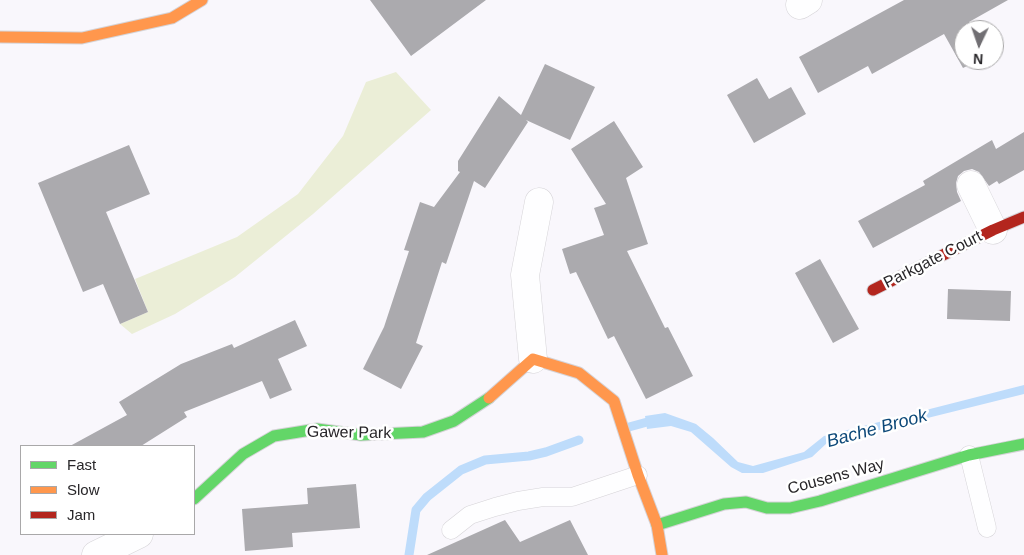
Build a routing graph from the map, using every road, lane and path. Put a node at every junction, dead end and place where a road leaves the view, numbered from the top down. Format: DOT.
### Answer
graph roads {
  1 [pos="202,0"];
  2 [pos="0,37"];
  3 [pos="971,185"];
  4 [pos="540,202"];
  5 [pos="1024,217"];
  6 [pos="993,230"];
  7 [pos="873,290"];
  8 [pos="533,359"];
  9 [pos="1024,444"];
  10 [pos="969,455"];
  11 [pos="638,475"];
  12 [pos="195,498"];
  13 [pos="657,525"];
  14 [pos="987,528"];
  15 [pos="450,530"];
  16 [pos="136,535"];
  17 [pos="96,555"];
  18 [pos="662,555"];
  1 -- 2 [label="street"];
  3 -- 6 [label="street, Parkgate Court"];
  4 -- 8 [label="street"];
  5 -- 6 [label="street, Parkgate Court"];
  6 -- 7 [label="street, Parkgate Court"];
  8 -- 11 [label="street"];
  8 -- 12 [label="street, Gawer Park"];
  9 -- 10 [label="street, Cousens Way"];
  10 -- 13 [label="street, Cousens Way"];
  10 -- 14 [label="lane"];
  11 -- 13 [label="street"];
  11 -- 15 [label="lane"];
  13 -- 18 [label="street"];
  16 -- 17 [label="street"];
}
